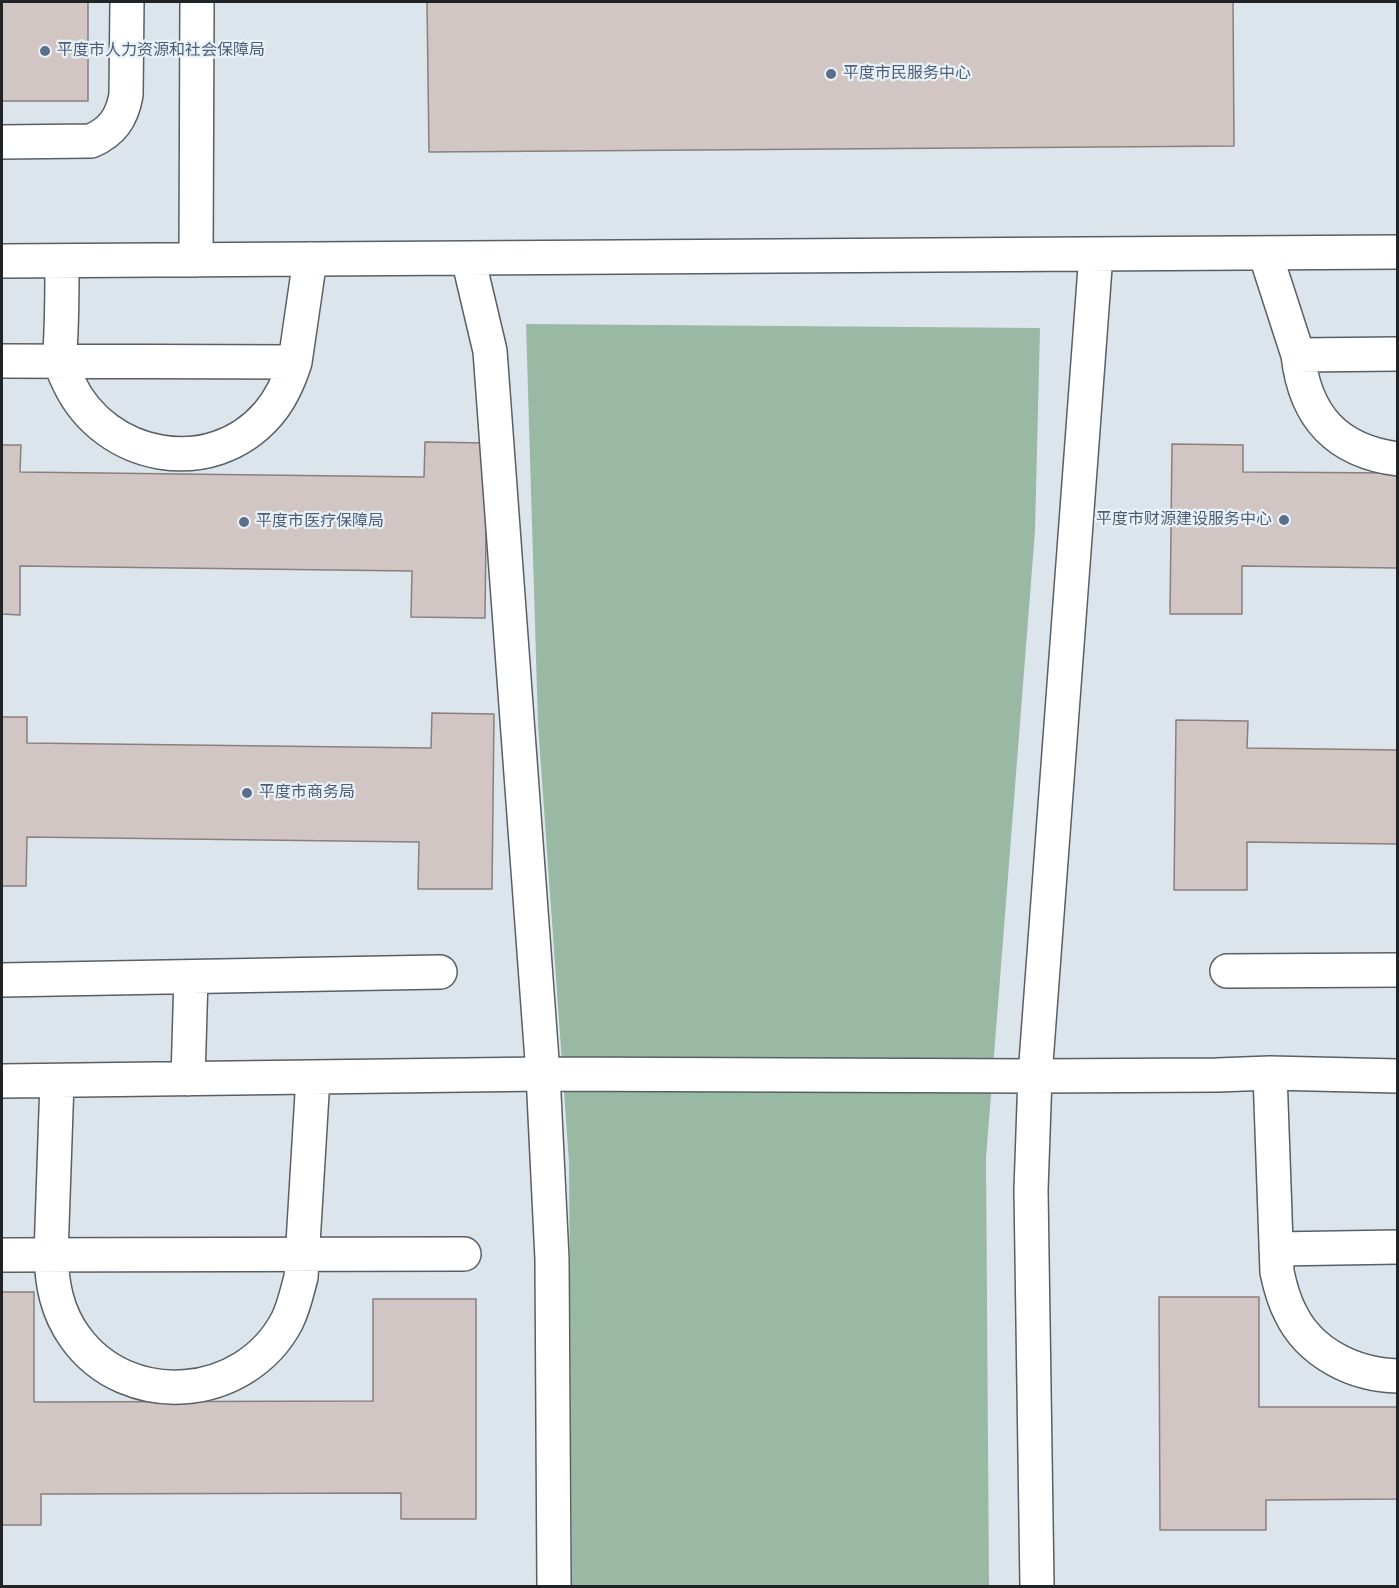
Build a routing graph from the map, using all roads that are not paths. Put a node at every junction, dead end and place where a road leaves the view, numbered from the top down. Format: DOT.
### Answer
graph roads {
  1 [pos="127,2"];
  2 [pos="197,2"];
  3 [pos="2,142"];
  4 [pos="1398,252"];
  5 [pos="1265,253"];
  6 [pos="1096,254"];
  7 [pos="468,258"];
  8 [pos="310,259"];
  9 [pos="196,260"];
  10 [pos="2,261"];
  11 [pos="62,261"];
  12 [pos="1398,354"];
  13 [pos="1298,355"];
  14 [pos="2,361"];
  15 [pos="61,362"];
  16 [pos="295,362"];
  17 [pos="1398,459"];
  18 [pos="1398,970"];
  19 [pos="1227,971"];
  20 [pos="440,972"];
  21 [pos="191,977"];
  22 [pos="2,980"];
  23 [pos="1270,1072"];
  24 [pos="543,1074"];
  25 [pos="1035,1076"];
  26 [pos="1398,1076"];
  27 [pos="313,1077"];
  28 [pos="188,1079"];
  29 [pos="2,1081"];
  30 [pos="57,1081"];
  31 [pos="1398,1247"];
  32 [pos="1276,1249"];
  33 [pos="301,1254"];
  34 [pos="464,1254"];
  35 [pos="2,1255"];
  36 [pos="51,1255"];
  37 [pos="1398,1376"];
  38 [pos="554,1587"];
  39 [pos="1037,1587"];
  1 -- 3 [label="street"];
  2 -- 9 [label="street"];
  4 -- 5 [label="street"];
  5 -- 6 [label="street"];
  5 -- 13 [label="street"];
  6 -- 7 [label="street"];
  6 -- 25 [label="street"];
  7 -- 8 [label="street"];
  7 -- 24 [label="street"];
  8 -- 9 [label="street"];
  8 -- 16 [label="street"];
  9 -- 11 [label="street"];
  10 -- 11 [label="street"];
  11 -- 15 [label="street"];
  12 -- 13 [label="street"];
  13 -- 17 [label="street"];
  14 -- 15 [label="street"];
  15 -- 16 [label="street"];
  15 -- 16 [label="street"];
  18 -- 19 [label="street"];
  20 -- 21 [label="street"];
  21 -- 22 [label="street"];
  21 -- 28 [label="street"];
  23 -- 25 [label="street"];
  23 -- 26 [label="street"];
  23 -- 32 [label="street"];
  24 -- 25 [label="street"];
  24 -- 27 [label="street"];
  24 -- 38 [label="street"];
  25 -- 39 [label="street"];
  27 -- 28 [label="street"];
  27 -- 33 [label="street"];
  28 -- 30 [label="street"];
  29 -- 30 [label="street"];
  30 -- 36 [label="street"];
  31 -- 32 [label="street"];
  32 -- 37 [label="street"];
  33 -- 34 [label="street"];
  33 -- 36 [label="street"];
  33 -- 36 [label="street"];
  35 -- 36 [label="street"];
}
